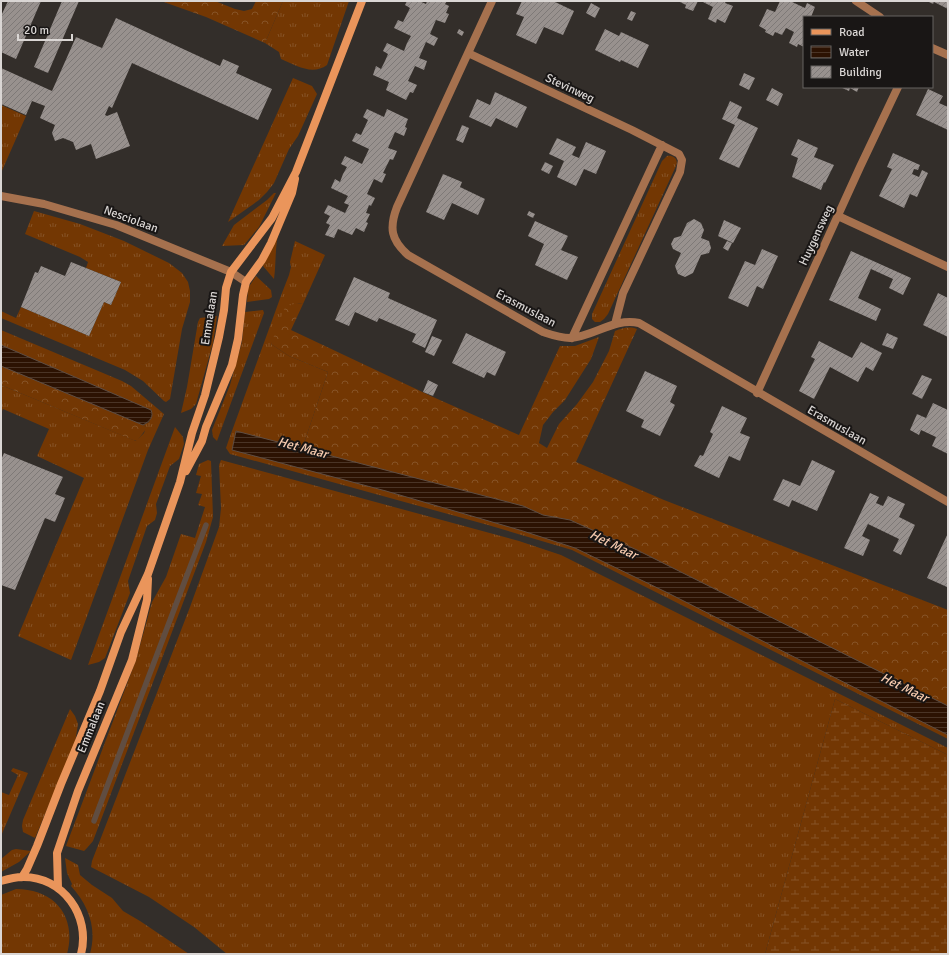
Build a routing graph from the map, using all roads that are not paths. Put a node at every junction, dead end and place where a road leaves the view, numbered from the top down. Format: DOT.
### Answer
graph roads {
  1 [pos="362,1"];
  2 [pos="492,1"];
  3 [pos="856,1"];
  4 [pos="878,16"];
  5 [pos="933,48"];
  6 [pos="468,53"];
  7 [pos="948,55"];
  8 [pos="898,88"];
  9 [pos="662,145"];
  10 [pos="296,172"];
  11 [pos="1,196"];
  12 [pos="838,216"];
  13 [pos="948,267"];
  14 [pos="231,272"];
  15 [pos="246,282"];
  16 [pos="615,324"];
  17 [pos="572,338"];
  18 [pos="757,393"];
  19 [pos="180,482"];
  20 [pos="948,502"];
  21 [pos="148,574"];
  22 [pos="22,877"];
  23 [pos="1,881"];
  24 [pos="58,888"];
  25 [pos="81,954"];
  1 -- 10 [label="main road, Emmalaan"];
  2 -- 6 [label="street, Erasmuslaan"];
  3 -- 4 [label="street"];
  5 -- 7 [label="street"];
  6 -- 9 [label="street, Stevinweg"];
  6 -- 17 [label="street, Erasmuslaan"];
  8 -- 12 [label="street, Huygensweg"];
  9 -- 16 [label="street, Stevinweg"];
  9 -- 17 [label="street"];
  10 -- 14 [label="main road, Emmalaan"];
  10 -- 15 [label="main road, Emmalaan"];
  11 -- 14 [label="street, Nesciolaan"];
  12 -- 13 [label="street"];
  12 -- 18 [label="street, Huygensweg"];
  14 -- 15 [label="street, Nesciolaan"];
  14 -- 19 [label="main road, Emmalaan"];
  15 -- 19 [label="main road, Emmalaan"];
  16 -- 17 [label="street, Erasmuslaan"];
  16 -- 18 [label="street, Erasmuslaan"];
  18 -- 20 [label="street, Erasmuslaan"];
  19 -- 21 [label="main road, Emmalaan"];
  21 -- 22 [label="main road, Emmalaan"];
  21 -- 24 [label="main road, Emmalaan"];
  22 -- 23 [label="main road"];
  22 -- 24 [label="main road"];
  24 -- 25 [label="main road"];
}
